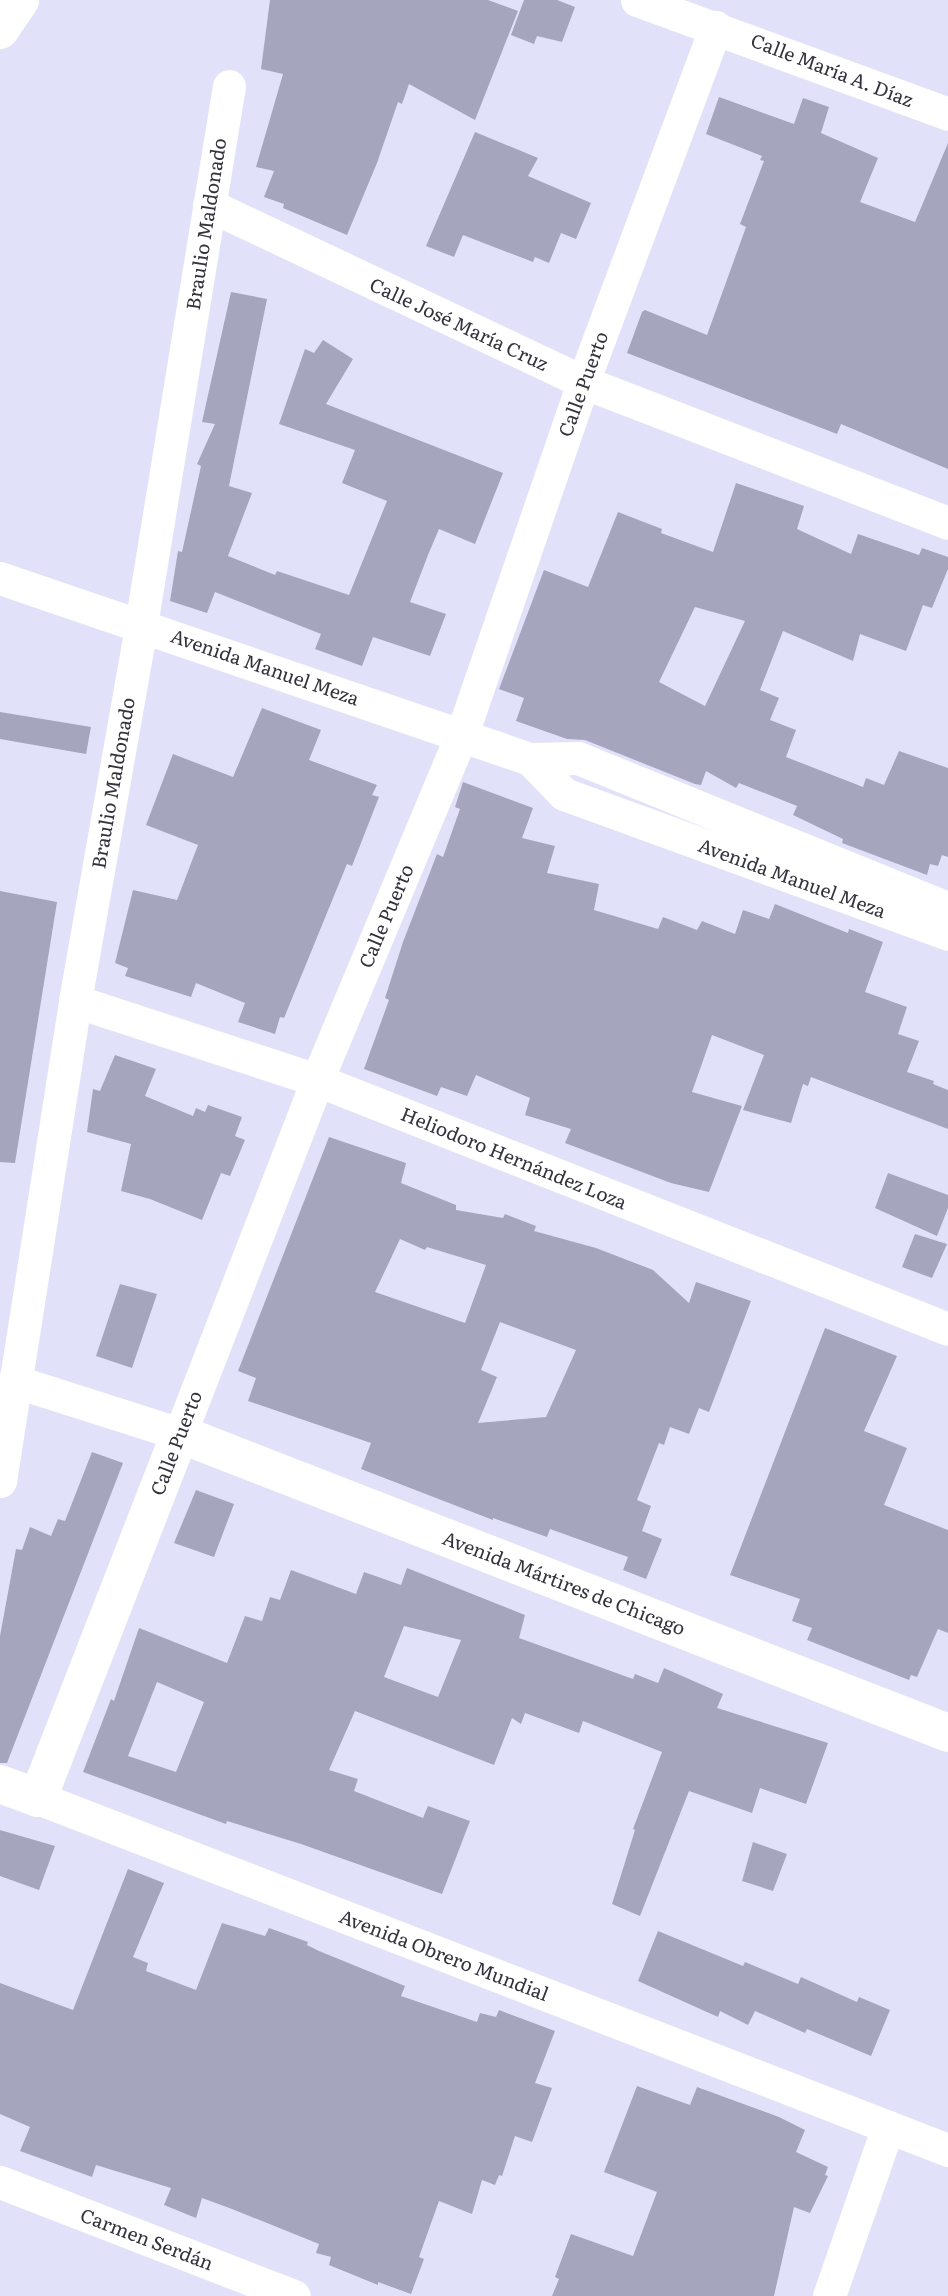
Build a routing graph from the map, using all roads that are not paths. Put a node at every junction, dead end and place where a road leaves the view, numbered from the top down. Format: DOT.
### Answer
graph roads {
  1 [pos="20,0"];
  2 [pos="637,0"];
  3 [pos="716,27"];
  4 [pos="0,30"];
  5 [pos="229,86"];
  6 [pos="948,114"];
  7 [pos="209,205"];
  8 [pos="583,382"];
  9 [pos="948,523"];
  10 [pos="0,578"];
  11 [pos="141,625"];
  12 [pos="462,734"];
  13 [pos="530,759"];
  14 [pos="948,908"];
  15 [pos="948,934"];
  16 [pos="75,1001"];
  17 [pos="317,1080"];
  18 [pos="948,1329"];
  19 [pos="14,1381"];
  20 [pos="180,1434"];
  21 [pos="0,1481"];
  22 [pos="948,1733"];
  23 [pos="0,1784"];
  24 [pos="38,1798"];
  25 [pos="888,2127"];
  26 [pos="948,2150"];
  27 [pos="0,2182"];
  28 [pos="294,2296"];
  29 [pos="829,2296"];
  1 -- 4 [label="main road"];
  2 -- 3 [label="street, Calle María A. Díaz"];
  3 -- 6 [label="street, Calle María A. Díaz"];
  3 -- 8 [label="street, Calle Puerto"];
  5 -- 7 [label="street, Braulio Maldonado"];
  7 -- 8 [label="street, Calle José María Cruz"];
  7 -- 11 [label="street, Braulio Maldonado"];
  8 -- 9 [label="street, Calle José María Cruz"];
  8 -- 12 [label="street, Calle Puerto"];
  10 -- 11 [label="street, Avenida Manuel Meza"];
  11 -- 12 [label="street, Avenida Manuel Meza"];
  11 -- 16 [label="street, Braulio Maldonado"];
  12 -- 13 [label="street, Avenida Manuel Meza"];
  12 -- 17 [label="street, Calle Puerto"];
  13 -- 14 [label="street, Avenida Manuel Meza"];
  13 -- 15 [label="street, Avenida Manuel Meza"];
  16 -- 17 [label="street, Heliodoro Hernández Loza"];
  16 -- 19 [label="street, Braulio Maldonado"];
  17 -- 18 [label="street, Heliodoro Hernández Loza"];
  17 -- 20 [label="street, Calle Puerto"];
  19 -- 20 [label="street"];
  19 -- 21 [label="street, Braulio Maldonado"];
  20 -- 22 [label="main road, Avenida Mártires de Chicago"];
  20 -- 24 [label="main road, Calle Puerto"];
  23 -- 24 [label="main road, Avenida Obrero Mundial"];
  24 -- 25 [label="street, Avenida Obrero Mundial"];
  25 -- 26 [label="street, Avenida Obrero Mundial"];
  25 -- 29 [label="street"];
  27 -- 28 [label="street, Carmen Serdán"];
}
